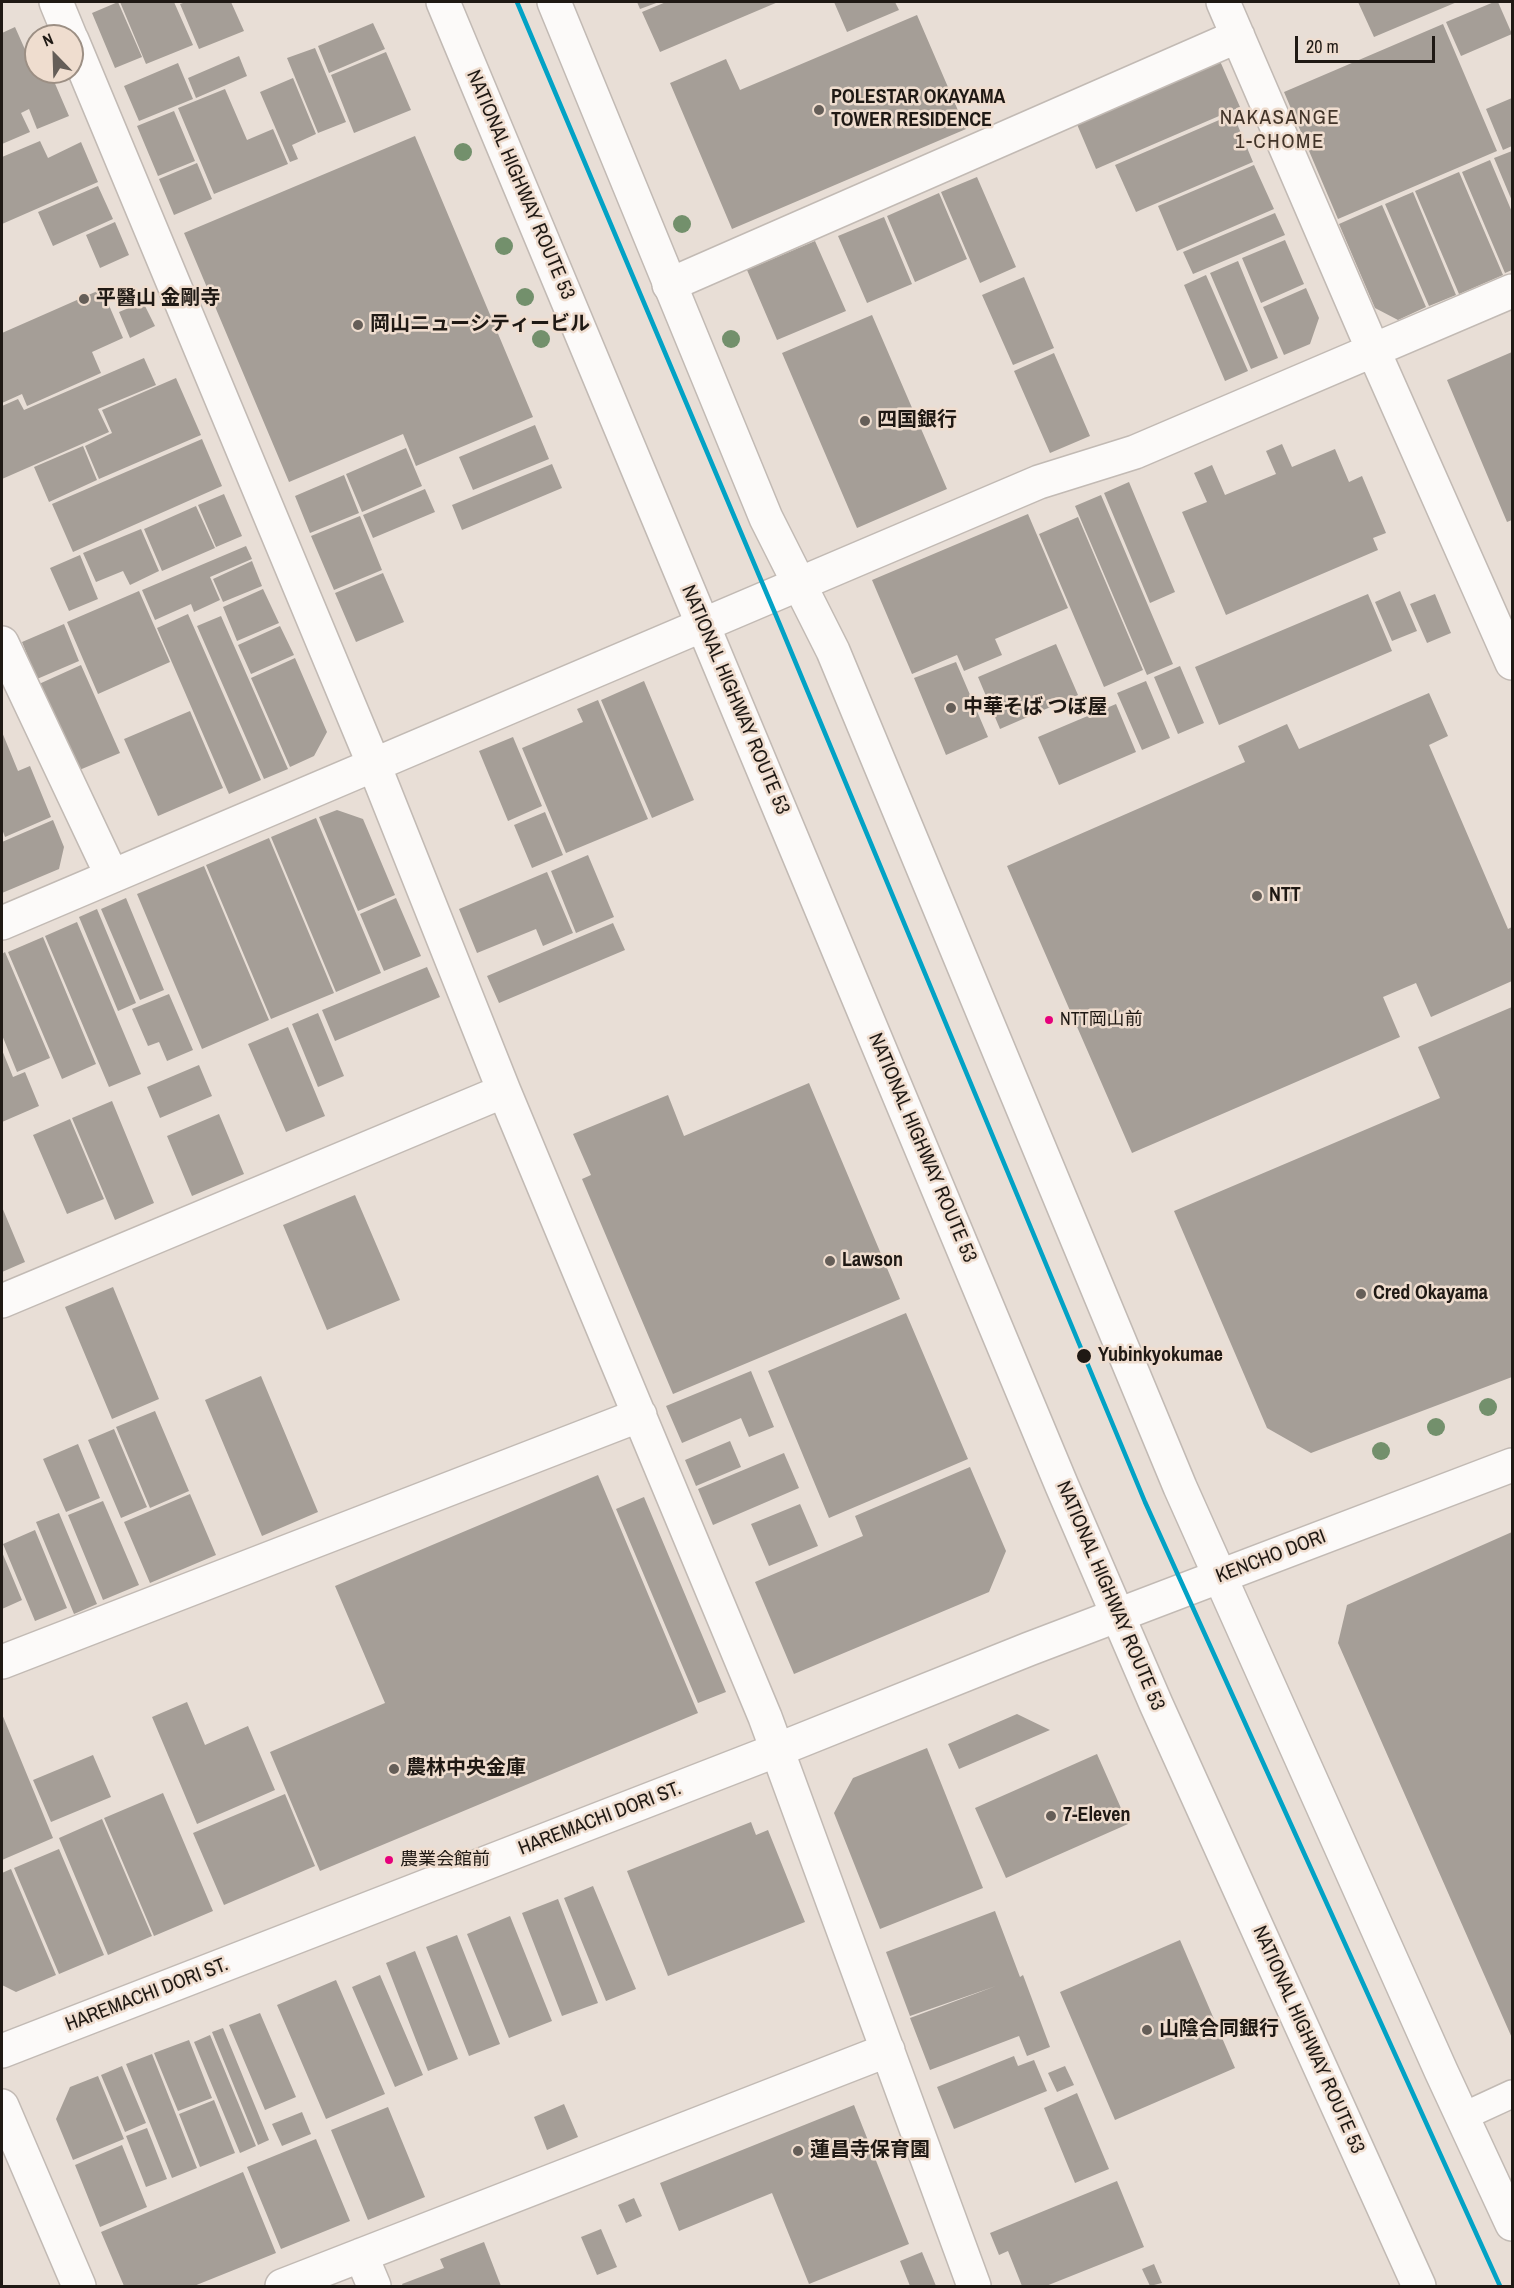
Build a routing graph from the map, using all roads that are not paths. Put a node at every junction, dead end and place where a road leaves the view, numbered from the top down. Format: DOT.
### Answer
graph roads {
  1 [pos="56,2"];
  2 [pos="443,2"];
  3 [pos="554,2"];
  4 [pos="1224,2"];
  5 [pos="65,24"];
  6 [pos="1238,36"];
  7 [pos="84,69"];
  8 [pos="669,285"];
  9 [pos="1512,291"];
  10 [pos="1374,349"];
  11 [pos="799,584"];
  12 [pos="704,625"];
  13 [pos="2,643"];
  14 [pos="1512,663"];
  15 [pos="374,765"];
  16 [pos="112,876"];
  17 [pos="2,923"];
  18 [pos="504,1091"];
  19 [pos="2,1301"];
  20 [pos="640,1415"];
  21 [pos="1512,1466"];
  22 [pos="1220,1576"];
  23 [pos="1119,1615"];
  24 [pos="1029,1649"];
  25 [pos="2,1662"];
  26 [pos="777,1750"];
  27 [pos="888,2050"];
  28 [pos="2,2051"];
  29 [pos="1512,2094"];
  30 [pos="2,2106"];
  31 [pos="1462,2116"];
  32 [pos="1512,2224"];
  33 [pos="361,2255"];
  34 [pos="79,2286"];
  35 [pos="282,2286"];
  36 [pos="374,2286"];
  37 [pos="974,2286"];
  38 [pos="1419,2286"];
  1 -- 5 [label="main road"];
  2 -- 12 [label="main road, NATIONAL HIGHWAY ROUTE 53"];
  3 -- 8 [label="main road"];
  4 -- 6 [label="main road"];
  6 -- 8 [label="main road"];
  6 -- 10 [label="main road"];
  7 -- 15 [label="main road"];
  8 -- 11 [label="main road"];
  9 -- 10 [label="main road"];
  10 -- 11 [label="main road"];
  10 -- 14 [label="main road"];
  11 -- 12 [label="main road"];
  11 -- 22 [label="main road"];
  12 -- 15 [label="main road"];
  12 -- 23 [label="main road, NATIONAL HIGHWAY ROUTE 53"];
  13 -- 16 [label="main road"];
  15 -- 16 [label="main road"];
  15 -- 18 [label="main road"];
  16 -- 17 [label="main road"];
  18 -- 19 [label="main road"];
  18 -- 20 [label="main road"];
  20 -- 25 [label="main road"];
  20 -- 26 [label="main road"];
  21 -- 22 [label="main road, KENCHO DORI"];
  22 -- 23 [label="main road, KENCHO DORI"];
  22 -- 31 [label="main road"];
  23 -- 24 [label="main road, KENCHO DORI"];
  23 -- 38 [label="main road, NATIONAL HIGHWAY ROUTE 53"];
  24 -- 26 [label="main road, HAREMACHI DORI ST."];
  26 -- 27 [label="main road"];
  26 -- 28 [label="main road, HAREMACHI DORI ST."];
  27 -- 33 [label="main road"];
  27 -- 37 [label="main road"];
  29 -- 31 [label="lane"];
  30 -- 34 [label="main road"];
  31 -- 32 [label="main road"];
  33 -- 35 [label="main road"];
  33 -- 36 [label="main road"];
}
